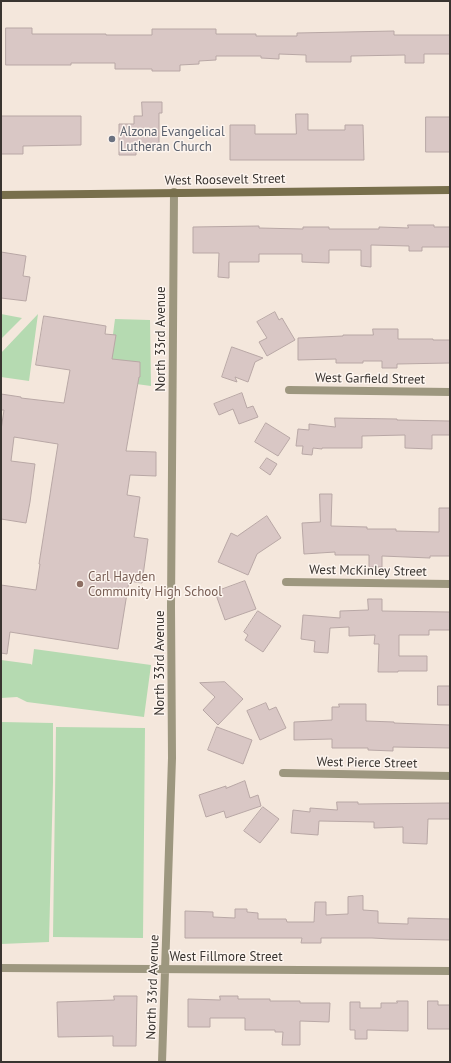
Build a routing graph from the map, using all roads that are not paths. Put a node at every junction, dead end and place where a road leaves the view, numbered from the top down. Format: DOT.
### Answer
graph roads {
  1 [pos="450,190"];
  2 [pos="174,192"];
  3 [pos="1,195"];
  4 [pos="289,390"];
  5 [pos="450,392"];
  6 [pos="286,582"];
  7 [pos="450,584"];
  8 [pos="283,773"];
  9 [pos="450,776"];
  10 [pos="1,968"];
  11 [pos="165,969"];
  12 [pos="450,971"];
  13 [pos="162,1062"];
  1 -- 2 [label="street, West Roosevelt Street"];
  2 -- 3 [label="street, West Roosevelt Street"];
  2 -- 11 [label="street, North 33rd Avenue"];
  4 -- 5 [label="street, West Garfield Street"];
  6 -- 7 [label="street, West McKinley Street"];
  8 -- 9 [label="street, West Pierce Street"];
  10 -- 11 [label="street, West Fillmore Street"];
  11 -- 12 [label="street, West Fillmore Street"];
  11 -- 13 [label="street, North 33rd Avenue"];
}
